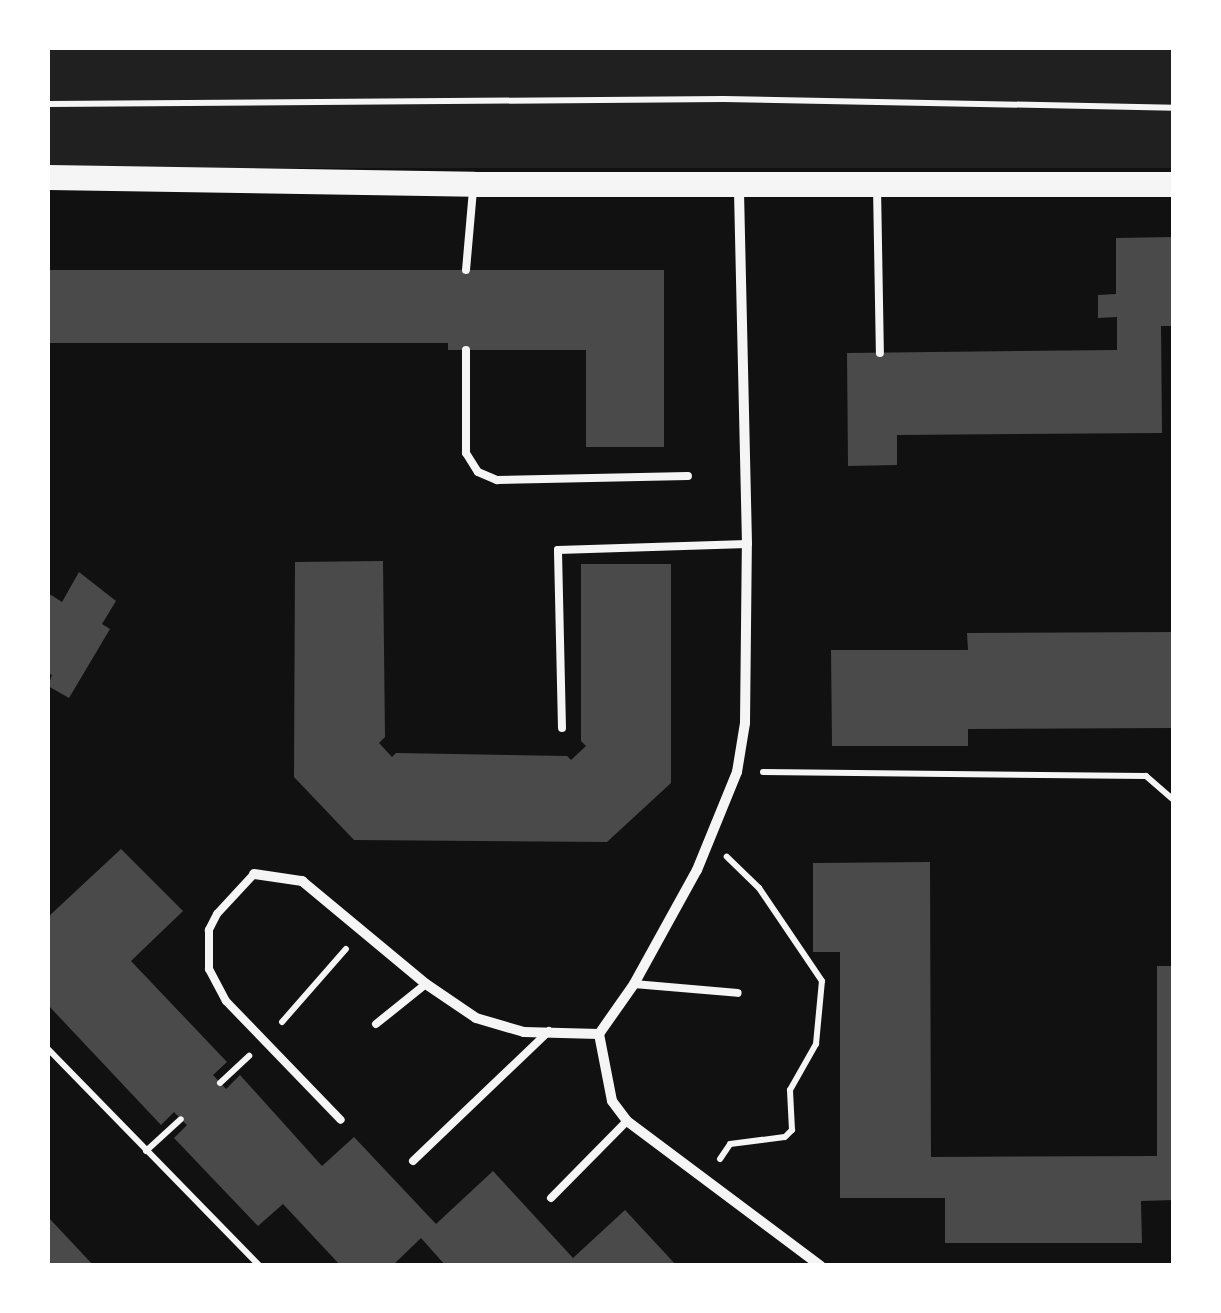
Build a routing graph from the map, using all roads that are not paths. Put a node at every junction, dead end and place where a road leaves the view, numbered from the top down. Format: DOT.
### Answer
graph roads {
  1 [pos="48,177"];
  2 [pos="877,182"];
  3 [pos="740,183"];
  4 [pos="474,184"];
  5 [pos="1174,184"];
  6 [pos="466,270"];
  7 [pos="466,350"];
  8 [pos="880,352"];
  9 [pos="688,476"];
  10 [pos="747,544"];
  11 [pos="562,728"];
  12 [pos="254,874"];
  13 [pos="426,984"];
  14 [pos="634,984"];
  15 [pos="738,993"];
  16 [pos="376,1024"];
  17 [pos="549,1031"];
  18 [pos="600,1034"];
  19 [pos="341,1120"];
  20 [pos="626,1122"];
  21 [pos="413,1161"];
  22 [pos="551,1198"];
  23 [pos="820,1266"];
  1 -- 4 [label="main road"];
  2 -- 3 [label="main road"];
  2 -- 5 [label="main road"];
  2 -- 8 [label="lane"];
  3 -- 4 [label="main road"];
  3 -- 10 [label="street"];
  4 -- 6 [label="lane"];
  7 -- 9 [label="lane"];
  10 -- 11 [label="lane"];
  10 -- 14 [label="street"];
  12 -- 13 [label="street"];
  12 -- 19 [label="lane"];
  13 -- 16 [label="lane"];
  13 -- 17 [label="street"];
  14 -- 15 [label="lane"];
  14 -- 18 [label="street"];
  17 -- 18 [label="street"];
  17 -- 21 [label="lane"];
  18 -- 20 [label="street"];
  20 -- 22 [label="lane"];
  20 -- 23 [label="street"];
}
